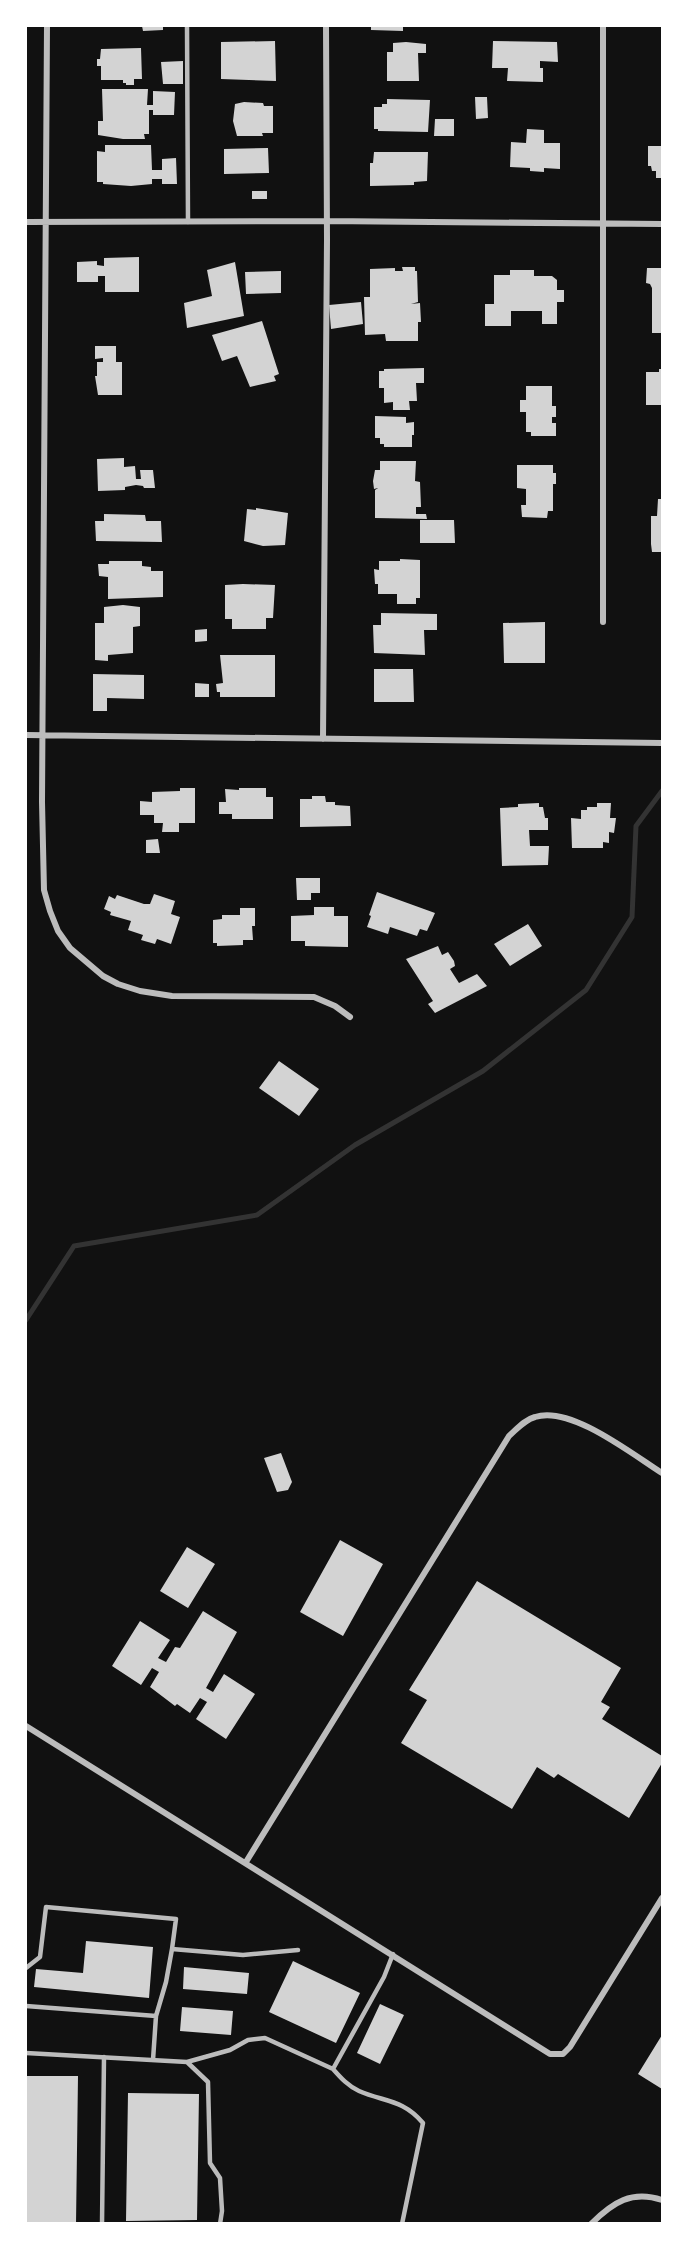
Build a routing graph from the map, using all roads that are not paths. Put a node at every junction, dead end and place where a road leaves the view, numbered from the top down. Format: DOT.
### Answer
graph roads {
  1 [pos="47,26"];
  2 [pos="187,26"];
  3 [pos="326,26"];
  4 [pos="603,26"];
  5 [pos="326,221"];
  6 [pos="26,222"];
  7 [pos="47,222"];
  8 [pos="188,222"];
  9 [pos="602,224"];
  10 [pos="663,224"];
  11 [pos="603,622"];
  12 [pos="26,735"];
  13 [pos="43,735"];
  14 [pos="323,739"];
  15 [pos="663,743"];
  16 [pos="350,1017"];
  17 [pos="663,1473"];
  18 [pos="26,1726"];
  19 [pos="246,1862"];
  20 [pos="663,1898"];
  21 [pos="172,1949"];
  22 [pos="298,1950"];
  23 [pos="393,1954"];
  24 [pos="26,1968"];
  25 [pos="26,2006"];
  26 [pos="156,2016"];
  27 [pos="26,2053"];
  28 [pos="104,2057"];
  29 [pos="153,2060"];
  30 [pos="187,2062"];
  31 [pos="333,2069"];
  32 [pos="663,2200"];
  33 [pos="102,2223"];
  34 [pos="220,2223"];
  35 [pos="402,2223"];
  36 [pos="591,2223"];
  1 -- 7 [label="street"];
  2 -- 8 [label="lane"];
  3 -- 5 [label="street"];
  4 -- 9 [label="street"];
  5 -- 8 [label="street"];
  5 -- 9 [label="street"];
  5 -- 14 [label="street"];
  6 -- 7 [label="street"];
  7 -- 8 [label="street"];
  7 -- 13 [label="street"];
  9 -- 10 [label="street"];
  9 -- 11 [label="street"];
  12 -- 13 [label="street"];
  13 -- 14 [label="street"];
  13 -- 16 [label="street"];
  14 -- 15 [label="street"];
  17 -- 19 [label="street"];
  18 -- 19 [label="street"];
  19 -- 23 [label="street"];
  20 -- 23 [label="street"];
  21 -- 22 [label="lane"];
  21 -- 24 [label="lane"];
  21 -- 26 [label="lane"];
  23 -- 31 [label="lane"];
  25 -- 26 [label="lane"];
  26 -- 29 [label="lane"];
  27 -- 28 [label="lane"];
  28 -- 29 [label="lane"];
  28 -- 33 [label="lane"];
  29 -- 30 [label="lane"];
  30 -- 31 [label="lane"];
  30 -- 34 [label="lane"];
  31 -- 35 [label="lane"];
  32 -- 36 [label="street"];
}
